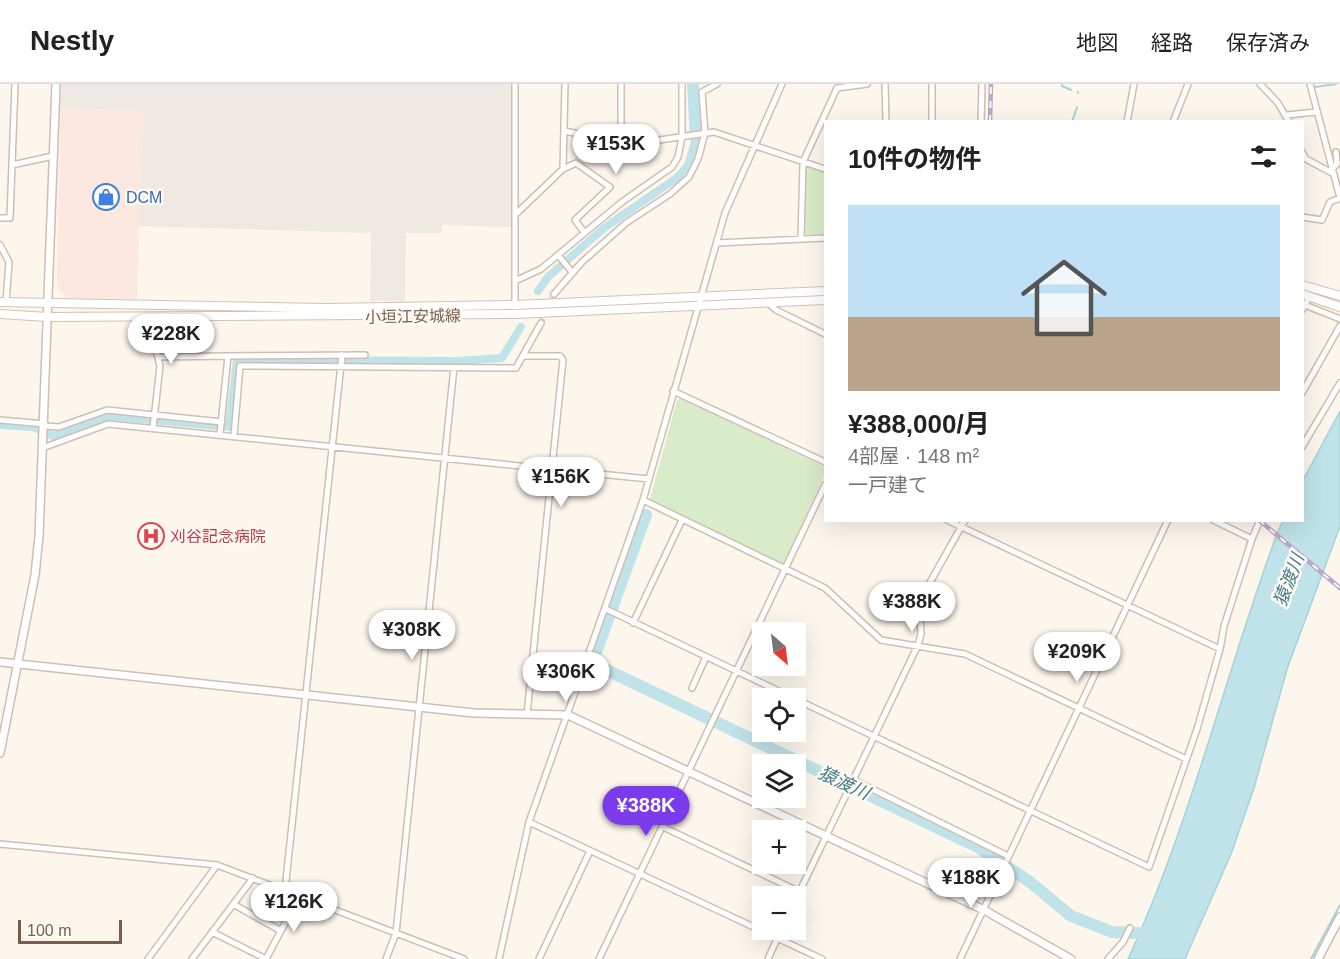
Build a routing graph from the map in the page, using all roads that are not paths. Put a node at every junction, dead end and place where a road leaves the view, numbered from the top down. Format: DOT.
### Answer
graph roads {
  1 [pos="15,84"];
  2 [pos="56,84"];
  3 [pos="515,84"];
  4 [pos="565,84"];
  5 [pos="621,84"];
  6 [pos="682,84"];
  7 [pos="701,84"];
  8 [pos="717,84"];
  9 [pos="782,84"];
  10 [pos="867,84"];
  11 [pos="885,84"];
  12 [pos="932,84"];
  13 [pos="982,84"];
  14 [pos="1134,84"];
  15 [pos="1188,84"];
  16 [pos="1260,84"];
  17 [pos="1310,84"];
  18 [pos="702,92"];
  19 [pos="1317,112"];
  20 [pos="1288,118"];
  21 [pos="886,120"];
  22 [pos="932,120"];
  23 [pos="981,120"];
  24 [pos="1127,120"];
  25 [pos="1174,120"];
  26 [pos="564,131"];
  27 [pos="705,133"];
  28 [pos="684,136"];
  29 [pos="621,142"];
  30 [pos="754,146"];
  31 [pos="1336,152"];
  32 [pos="53,156"];
  33 [pos="1304,156"];
  34 [pos="803,162"];
  35 [pos="12,165"];
  36 [pos="563,169"];
  37 [pos="824,169"];
  38 [pos="1333,171"];
  39 [pos="1340,198"];
  40 [pos="515,215"];
  41 [pos="1304,217"];
  42 [pos="0,218"];
  43 [pos="584,232"];
  44 [pos="824,238"];
  45 [pos="801,239"];
  46 [pos="717,243"];
  47 [pos="0,245"];
  48 [pos="559,256"];
  49 [pos="570,270"];
  50 [pos="515,281"];
  51 [pos="1304,286"];
  52 [pos="824,291"];
  53 [pos="554,294"];
  54 [pos="1306,295"];
  55 [pos="1340,296"];
  56 [pos="824,300"];
  57 [pos="702,301"];
  58 [pos="3,302"];
  59 [pos="767,302"];
  60 [pos="47,304"];
  61 [pos="515,305"];
  62 [pos="1340,307"];
  63 [pos="1304,308"];
  64 [pos="0,314"];
  65 [pos="515,315"];
  66 [pos="47,317"];
  67 [pos="148,317"];
  68 [pos="1340,319"];
  69 [pos="541,323"];
  70 [pos="1340,326"];
  71 [pos="824,334"];
  72 [pos="342,355"];
  73 [pos="364,355"];
  74 [pos="228,356"];
  75 [pos="523,356"];
  76 [pos="158,357"];
  77 [pos="340,367"];
  78 [pos="454,367"];
  79 [pos="1340,383"];
  80 [pos="1304,389"];
  81 [pos="673,391"];
  82 [pos="155,415"];
  83 [pos="0,420"];
  84 [pos="222,422"];
  85 [pos="45,425"];
  86 [pos="153,428"];
  87 [pos="220,434"];
  88 [pos="234,436"];
  89 [pos="1304,444"];
  90 [pos="332,445"];
  91 [pos="45,447"];
  92 [pos="446,459"];
  93 [pos="824,462"];
  94 [pos="553,468"];
  95 [pos="649,479"];
  96 [pos="824,487"];
  97 [pos="643,500"];
  98 [pos="682,520"];
  99 [pos="951,522"];
  100 [pos="963,522"];
  101 [pos="1167,522"];
  102 [pos="1217,522"];
  103 [pos="1259,522"];
  104 [pos="961,527"];
  105 [pos="1252,539"];
  106 [pos="785,569"];
  107 [pos="1127,607"];
  108 [pos="609,610"];
  109 [pos="633,623"];
  110 [pos="918,645"];
  111 [pos="1220,649"];
  112 [pos="706,657"];
  113 [pos="0,662"];
  114 [pos="17,663"];
  115 [pos="736,671"];
  116 [pos="692,688"];
  117 [pos="306,695"];
  118 [pos="419,706"];
  119 [pos="1078,708"];
  120 [pos="527,714"];
  121 [pos="568,715"];
  122 [pos="874,735"];
  123 [pos="0,753"];
  124 [pos="1186,759"];
  125 [pos="690,770"];
  126 [pos="852,779"];
  127 [pos="1032,812"];
  128 [pos="529,822"];
  129 [pos="663,827"];
  130 [pos="826,836"];
  131 [pos="0,844"];
  132 [pos="590,851"];
  133 [pos="1008,857"];
  134 [pos="217,865"];
  135 [pos="641,875"];
  136 [pos="253,878"];
  137 [pos="787,886"];
  138 [pos="803,886"];
  139 [pos="285,890"];
  140 [pos="300,895"];
  141 [pos="233,904"];
  142 [pos="984,910"];
  143 [pos="1340,917"];
  144 [pos="752,926"];
  145 [pos="1130,928"];
  146 [pos="281,931"];
  147 [pos="212,932"];
  148 [pos="396,933"];
  149 [pos="776,940"];
  150 [pos="781,940"];
  151 [pos="602,958"];
  152 [pos="148,959"];
  153 [pos="192,959"];
  154 [pos="266,959"];
  155 [pos="386,959"];
  156 [pos="464,959"];
  157 [pos="499,959"];
  158 [pos="539,959"];
  159 [pos="768,959"];
  160 [pos="822,959"];
  161 [pos="960,959"];
  162 [pos="1071,959"];
  163 [pos="1108,959"];
  164 [pos="1318,959"];
  1 -- 35 [label="street"];
  2 -- 32 [label="street"];
  3 -- 40 [label="street"];
  4 -- 26 [label="street"];
  5 -- 29 [label="street"];
  6 -- 28 [label="street"];
  7 -- 18 [label="street"];
  8 -- 18 [label="street"];
  9 -- 30 [label="street"];
  10 -- 34 [label="street"];
  11 -- 21 [label="street"];
  12 -- 22 [label="street"];
  13 -- 23 [label="street"];
  14 -- 24 [label="street"];
  15 -- 25 [label="street"];
  16 -- 20 [label="street"];
  17 -- 19 [label="street"];
  18 -- 27 [label="street"];
  19 -- 20 [label="street"];
  19 -- 38 [label="street"];
  26 -- 29 [label="street"];
  26 -- 36 [label="street"];
  27 -- 28 [label="street"];
  27 -- 30 [label="street"];
  27 -- 49 [label="street"];
  28 -- 29 [label="street"];
  28 -- 43 [label="street"];
  30 -- 34 [label="street"];
  30 -- 46 [label="street"];
  31 -- 38 [label="street"];
  32 -- 35 [label="street"];
  32 -- 60 [label="street"];
  33 -- 38 [label="street"];
  34 -- 37 [label="street"];
  34 -- 45 [label="street"];
  35 -- 42 [label="street"];
  36 -- 40 [label="street"];
  36 -- 43 [label="street"];
  38 -- 39 [label="street"];
  39 -- 41 [label="street"];
  40 -- 50 [label="street"];
  43 -- 48 [label="street"];
  44 -- 45 [label="street"];
  45 -- 46 [label="street"];
  46 -- 57 [label="street"];
  47 -- 58 [label="street"];
  48 -- 49 [label="street"];
  48 -- 50 [label="street"];
  49 -- 53 [label="street"];
  50 -- 61 [label="street"];
  51 -- 55 [label="main road"];
  52 -- 57 [label="main road, 小垣江安城線"];
  54 -- 62 [label="main road"];
  56 -- 59 [label="main road, 小垣江安城線"];
  57 -- 59 [label="main road, 小垣江安城線"];
  57 -- 61 [label="main road, 小垣江安城線"];
  57 -- 65 [label="main road, 小垣江安城線"];
  57 -- 81 [label="street"];
  58 -- 60 [label="main road, 小垣江安城線"];
  59 -- 71 [label="street"];
  60 -- 61 [label="main road, 小垣江安城線"];
  60 -- 66 [label="street"];
  61 -- 65 [label="street"];
  63 -- 68 [label="street"];
  64 -- 66 [label="main road, 小垣江安城線"];
  65 -- 67 [label="main road, 小垣江安城線"];
  66 -- 67 [label="main road, 小垣江安城線"];
  66 -- 85 [label="street"];
  67 -- 76 [label="street"];
  69 -- 75 [label="street"];
  70 -- 80 [label="street"];
  72 -- 73 [label="street"];
  72 -- 74 [label="street"];
  72 -- 77 [label="street"];
  74 -- 76 [label="street"];
  74 -- 84 [label="street"];
  75 -- 78 [label="street"];
  75 -- 94 [label="street"];
  76 -- 82 [label="street"];
  77 -- 78 [label="street"];
  77 -- 88 [label="street"];
  77 -- 90 [label="street"];
  78 -- 92 [label="street"];
  79 -- 89 [label="street"];
  81 -- 93 [label="street"];
  81 -- 95 [label="street"];
  82 -- 84 [label="street"];
  82 -- 85 [label="street"];
  82 -- 86 [label="street"];
  83 -- 85 [label="street"];
  84 -- 87 [label="street"];
  85 -- 91 [label="street"];
  86 -- 88 [label="street"];
  86 -- 91 [label="street"];
  88 -- 90 [label="street"];
  90 -- 92 [label="street"];
  90 -- 117 [label="street"];
  91 -- 114 [label="street"];
  92 -- 94 [label="street"];
  92 -- 118 [label="street"];
  94 -- 95 [label="street"];
  94 -- 120 [label="street"];
  95 -- 97 [label="street"];
  96 -- 106 [label="street"];
  97 -- 98 [label="street"];
  97 -- 108 [label="street"];
  98 -- 106 [label="street"];
  98 -- 109 [label="street"];
  99 -- 104 [label="street"];
  100 -- 104 [label="street"];
  101 -- 107 [label="street"];
  102 -- 105 [label="street"];
  103 -- 105 [label="street"];
  104 -- 107 [label="street"];
  104 -- 110 [label="street"];
  105 -- 111 [label="street"];
  106 -- 110 [label="street"];
  106 -- 115 [label="street"];
  107 -- 111 [label="street"];
  107 -- 119 [label="street"];
  108 -- 109 [label="street"];
  108 -- 121 [label="street"];
  109 -- 112 [label="street"];
  110 -- 119 [label="street"];
  110 -- 122 [label="street"];
  111 -- 124 [label="street"];
  112 -- 115 [label="street"];
  112 -- 116 [label="street"];
  113 -- 114 [label="street"];
  114 -- 117 [label="street"];
  114 -- 123 [label="street"];
  115 -- 122 [label="street"];
  115 -- 125 [label="street"];
  117 -- 118 [label="street"];
  117 -- 139 [label="street"];
  118 -- 120 [label="street"];
  118 -- 148 [label="street"];
  119 -- 124 [label="street"];
  119 -- 127 [label="street"];
  120 -- 121 [label="street"];
  121 -- 125 [label="street"];
  121 -- 128 [label="street"];
  122 -- 126 [label="street"];
  122 -- 127 [label="street"];
  124 -- 127 [label="street"];
  125 -- 129 [label="street"];
  125 -- 130 [label="street"];
  126 -- 130 [label="street"];
  126 -- 133 [label="street"];
  127 -- 133 [label="street"];
  128 -- 132 [label="street"];
  128 -- 157 [label="street"];
  129 -- 135 [label="street"];
  129 -- 137 [label="street"];
  130 -- 138 [label="street"];
  130 -- 142 [label="street"];
  131 -- 134 [label="street"];
  132 -- 135 [label="street"];
  132 -- 158 [label="street"];
  133 -- 142 [label="street"];
  134 -- 136 [label="street"];
  134 -- 152 [label="street"];
  135 -- 144 [label="street"];
  135 -- 151 [label="street"];
  136 -- 139 [label="street"];
  136 -- 141 [label="street"];
  139 -- 140 [label="street"];
  140 -- 146 [label="street"];
  140 -- 148 [label="street"];
  141 -- 146 [label="street"];
  141 -- 147 [label="street"];
  142 -- 161 [label="street"];
  142 -- 162 [label="street"];
  143 -- 164 [label="street"];
  145 -- 163 [label="street"];
  146 -- 154 [label="street"];
  147 -- 153 [label="street"];
  147 -- 154 [label="street"];
  148 -- 155 [label="street"];
  148 -- 156 [label="street"];
  149 -- 159 [label="street"];
  150 -- 160 [label="street"];
}
